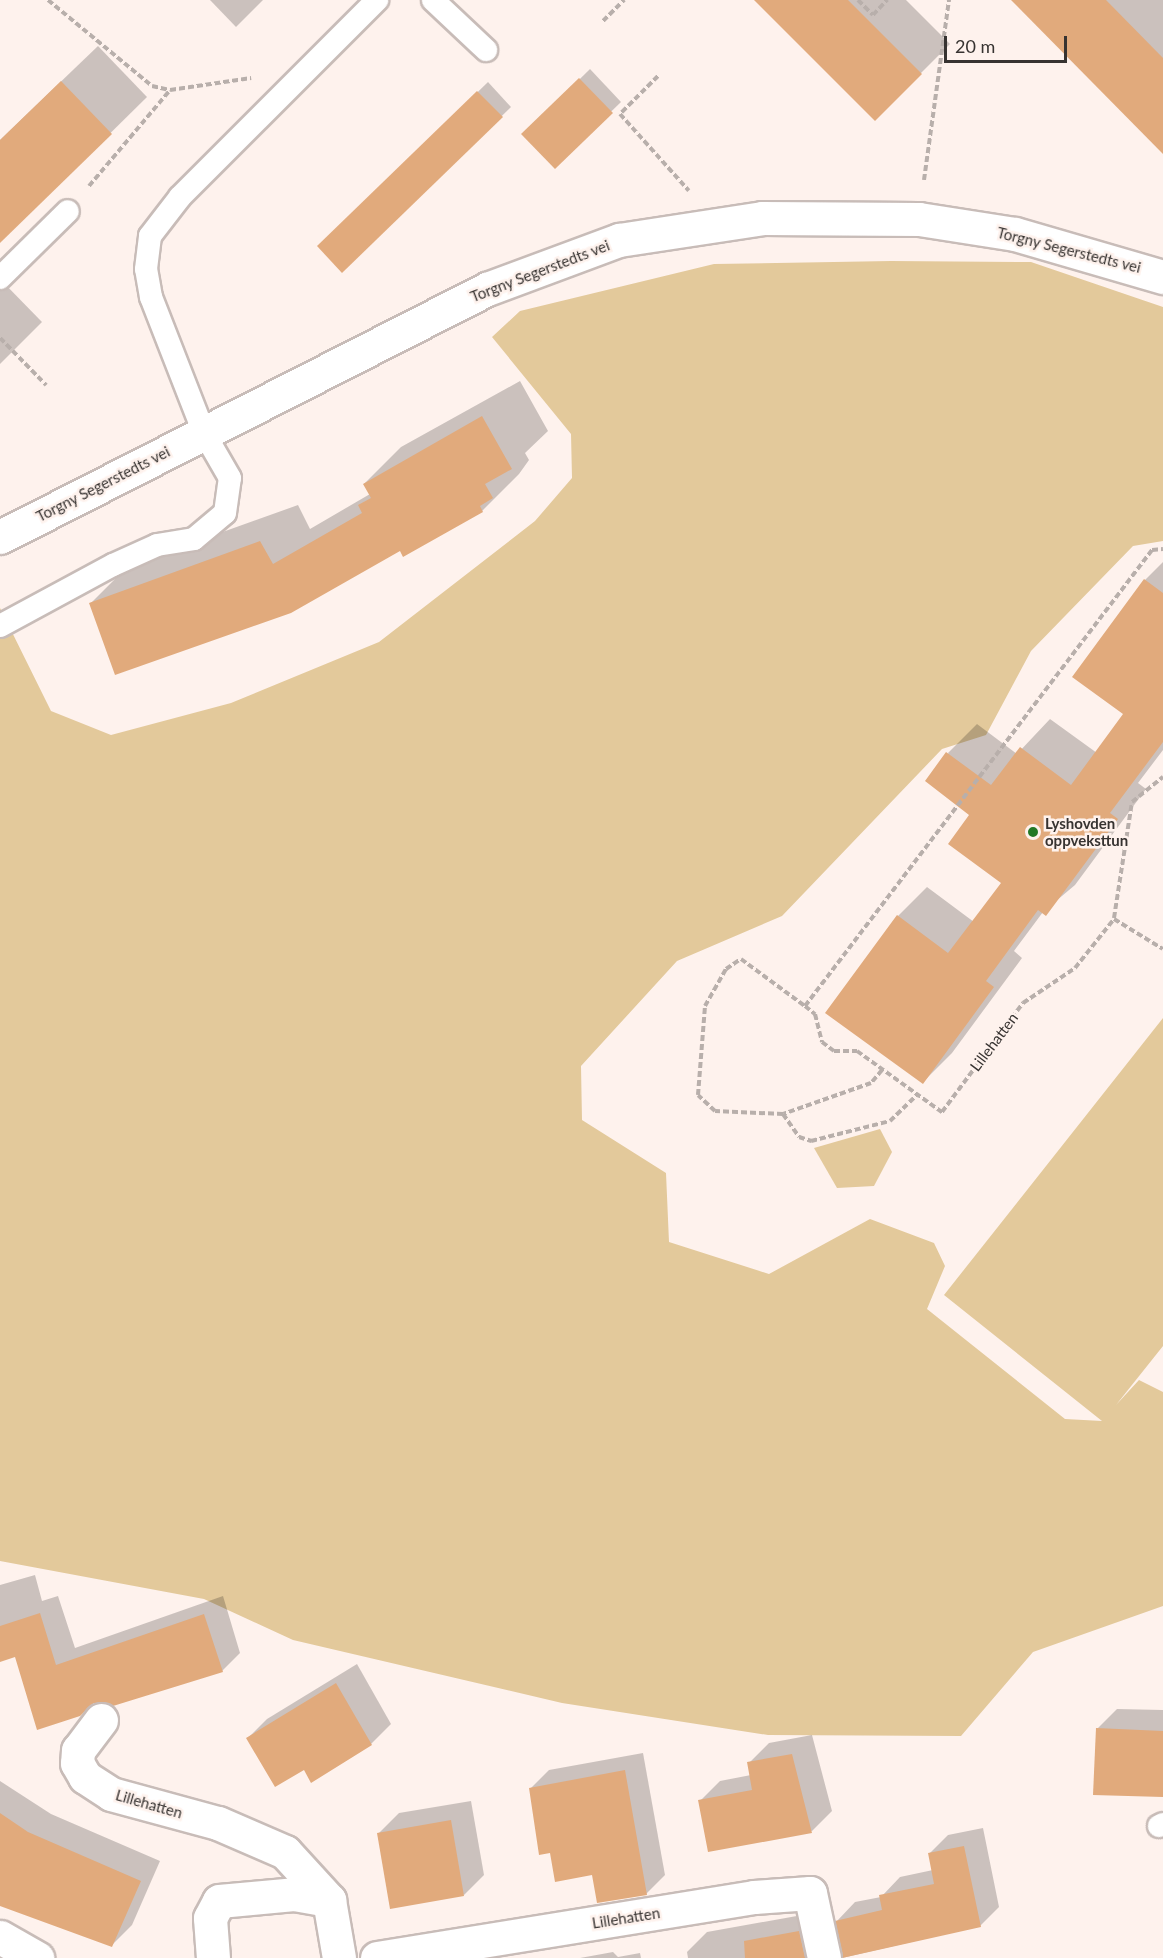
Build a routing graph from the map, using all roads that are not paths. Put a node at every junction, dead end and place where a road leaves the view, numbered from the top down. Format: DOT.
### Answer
graph roads {
  1 [pos="433,0"];
  2 [pos="365,4"];
  3 [pos="486,50"];
  4 [pos="68,211"];
  5 [pos="1163,277"];
  6 [pos="0,278"];
  7 [pos="204,433"];
  8 [pos="0,537"];
  9 [pos="0,626"];
  10 [pos="101,1720"];
  11 [pos="328,1900"];
  12 [pos="0,1937"];
  13 [pos="37,1958"];
  14 [pos="213,1958"];
  15 [pos="339,1958"];
  16 [pos="377,1958"];
  17 [pos="824,1958"];
  1 -- 3 [label="lane"];
  2 -- 7 [label="lane"];
  4 -- 6 [label="lane"];
  5 -- 7 [label="main road, Torgny Segerstedts vei"];
  7 -- 8 [label="main road, Torgny Segerstedts vei"];
  7 -- 9 [label="lane"];
  10 -- 11 [label="main road, Lillehatten"];
  11 -- 14 [label="main road"];
  11 -- 15 [label="main road, Lillehatten"];
  12 -- 13 [label="main road"];
  16 -- 17 [label="main road, Lillehatten"];
}
